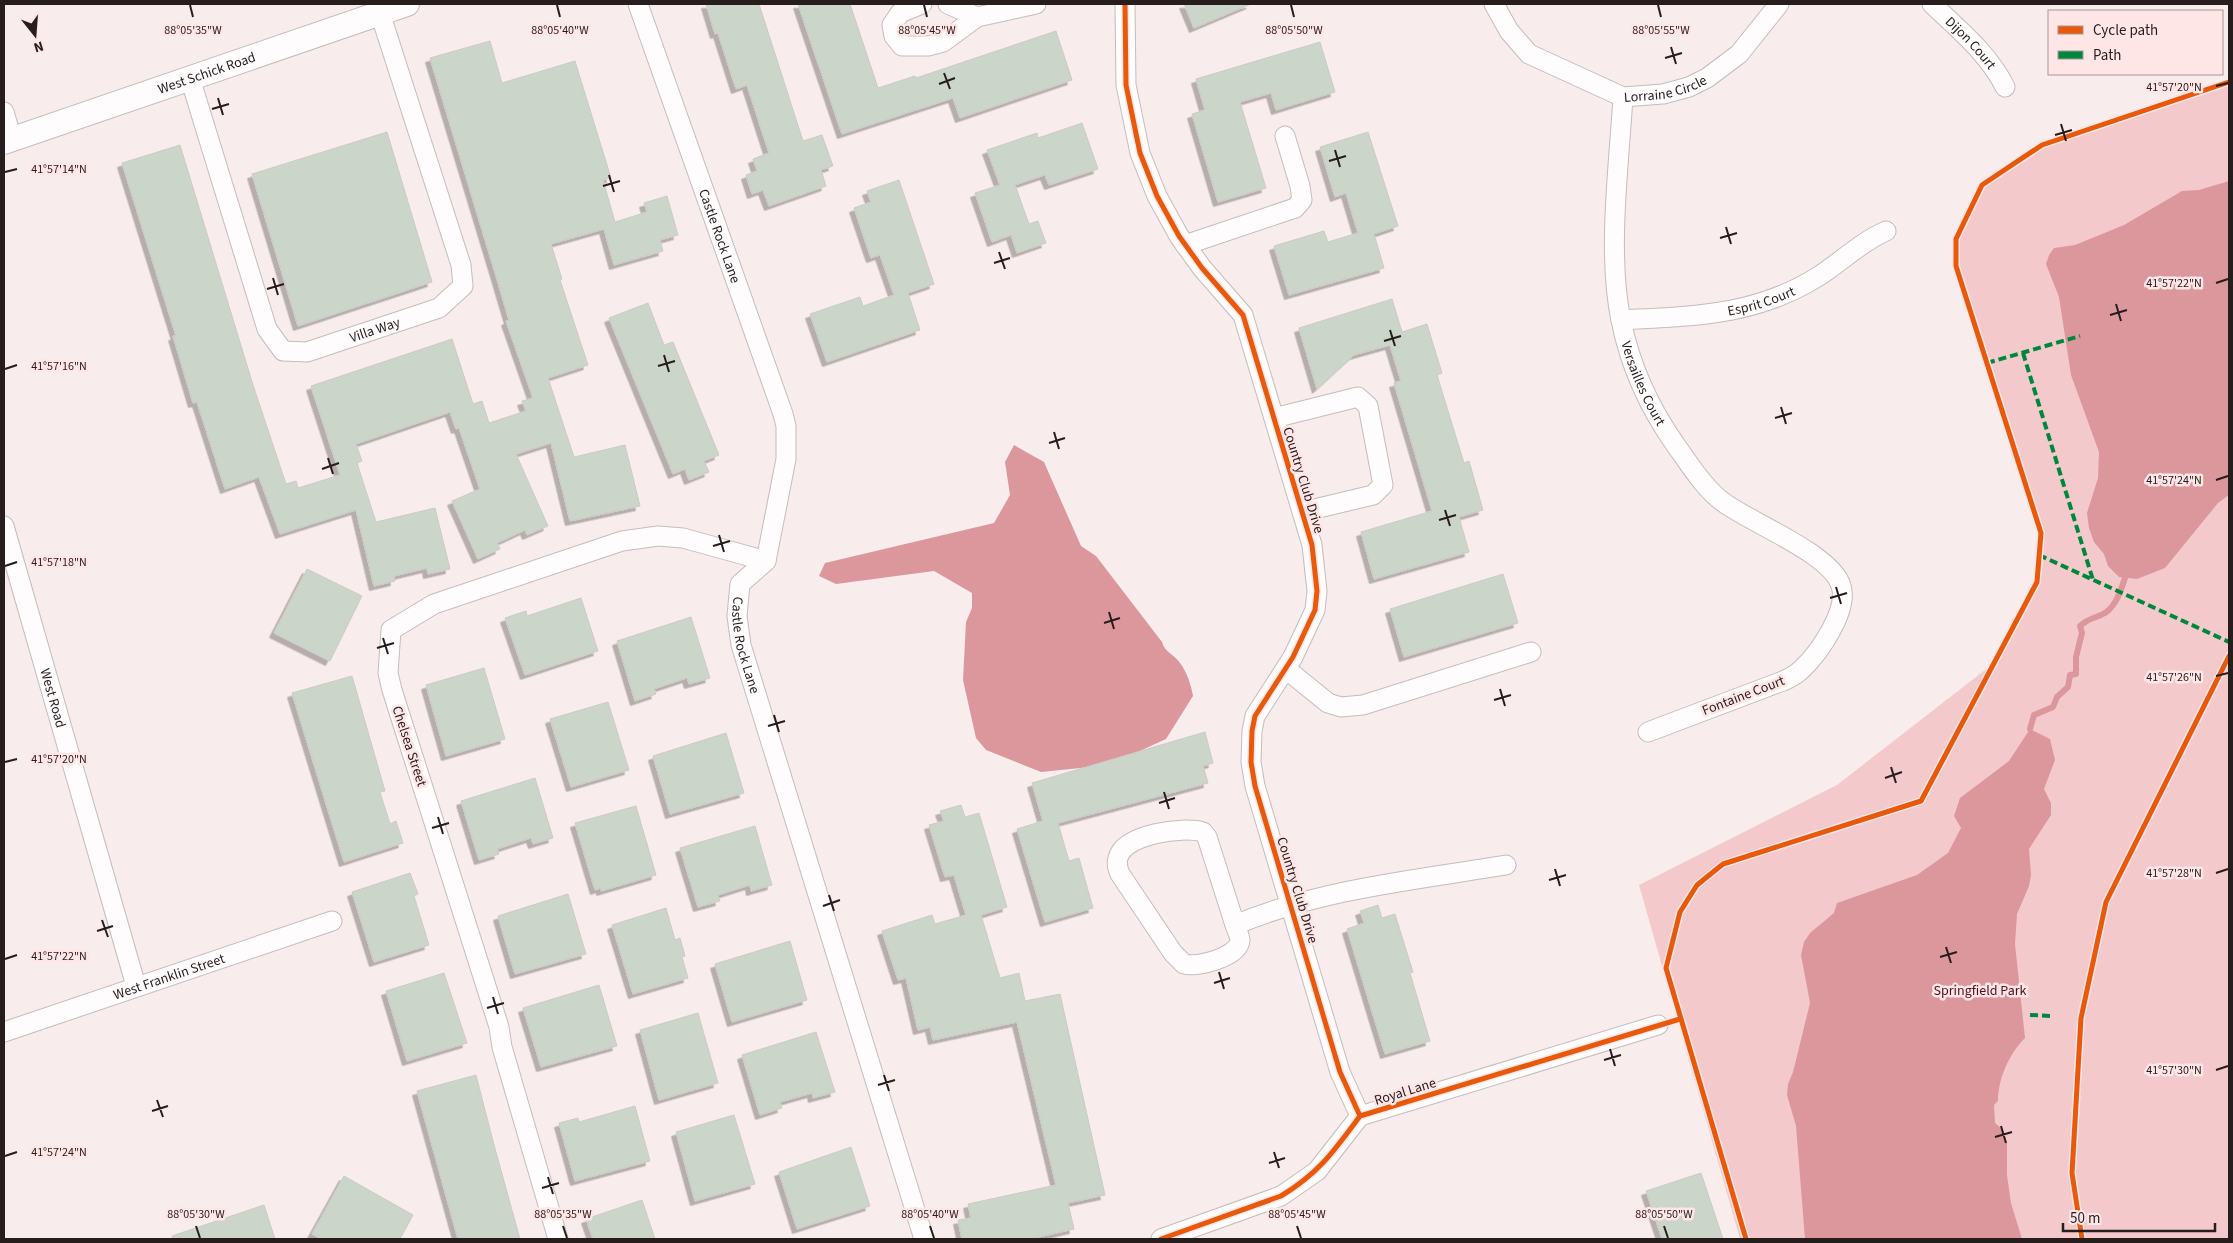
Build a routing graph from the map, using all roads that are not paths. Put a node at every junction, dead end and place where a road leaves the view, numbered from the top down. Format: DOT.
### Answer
graph roads {
  1 [pos="407,4"];
  2 [pos="638,4"];
  3 [pos="922,4"];
  4 [pos="948,4"];
  5 [pos="1036,4"];
  6 [pos="1125,4"];
  7 [pos="1494,4"];
  8 [pos="1779,4"];
  9 [pos="1932,4"];
  10 [pos="380,13"];
  11 [pos="977,17"];
  12 [pos="190,78"];
  13 [pos="2005,87"];
  14 [pos="1623,97"];
  15 [pos="4,112"];
  16 [pos="1285,136"];
  17 [pos="8,140"];
  18 [pos="1886,231"];
  19 [pos="1185,245"];
  20 [pos="1620,320"];
  21 [pos="1274,418"];
  22 [pos="1302,512"];
  23 [pos="4,526"];
  24 [pos="766,561"];
  25 [pos="1841,586"];
  26 [pos="1531,652"];
  27 [pos="1286,669"];
  28 [pos="1648,732"];
  29 [pos="1506,865"];
  30 [pos="1290,904"];
  31 [pos="332,921"];
  32 [pos="1235,925"];
  33 [pos="136,986"];
  34 [pos="1658,1025"];
  35 [pos="4,1032"];
  36 [pos="1360,1116"];
  37 [pos="558,1239"];
  38 [pos="924,1239"];
  39 [pos="1161,1239"];
  1 -- 10 [label="street, West Schick Road"];
  2 -- 24 [label="street, Castle Rock Lane"];
  3 -- 11 [label="street"];
  4 -- 11 [label="street"];
  5 -- 11 [label="street"];
  6 -- 19 [label="street, Country Club Drive"];
  7 -- 14 [label="street, Lorraine Circle"];
  8 -- 14 [label="street, Lorraine Circle"];
  9 -- 13 [label="street, Dijon Court"];
  10 -- 12 [label="street, West Schick Road"];
  10 -- 12 [label="street, Villa Way"];
  12 -- 17 [label="street, West Schick Road"];
  14 -- 20 [label="street, Versailles Court"];
  15 -- 17 [label="street"];
  16 -- 19 [label="street"];
  18 -- 20 [label="street, Esprit Court"];
  19 -- 21 [label="street, Country Club Drive"];
  20 -- 25 [label="street, Versailles Court"];
  21 -- 22 [label="street, Country Club Drive"];
  21 -- 22 [label="street, Country Club Drive"];
  22 -- 27 [label="street, Country Club Drive"];
  23 -- 33 [label="street, West Road"];
  24 -- 37 [label="street, Chelsea Street"];
  24 -- 38 [label="street, Castle Rock Lane"];
  25 -- 28 [label="street, Fontaine Court"];
  26 -- 27 [label="street"];
  27 -- 30 [label="street, Country Club Drive"];
  29 -- 30 [label="street"];
  30 -- 32 [label="street, Country Club Drive"];
  30 -- 36 [label="street, Country Club Drive"];
  31 -- 33 [label="street, West Franklin Street"];
  32 -- 32 [label="street"];
  33 -- 35 [label="street, West Franklin Street"];
  34 -- 36 [label="street, Royal Lane"];
  36 -- 39 [label="street, Royal Lane"];
}
